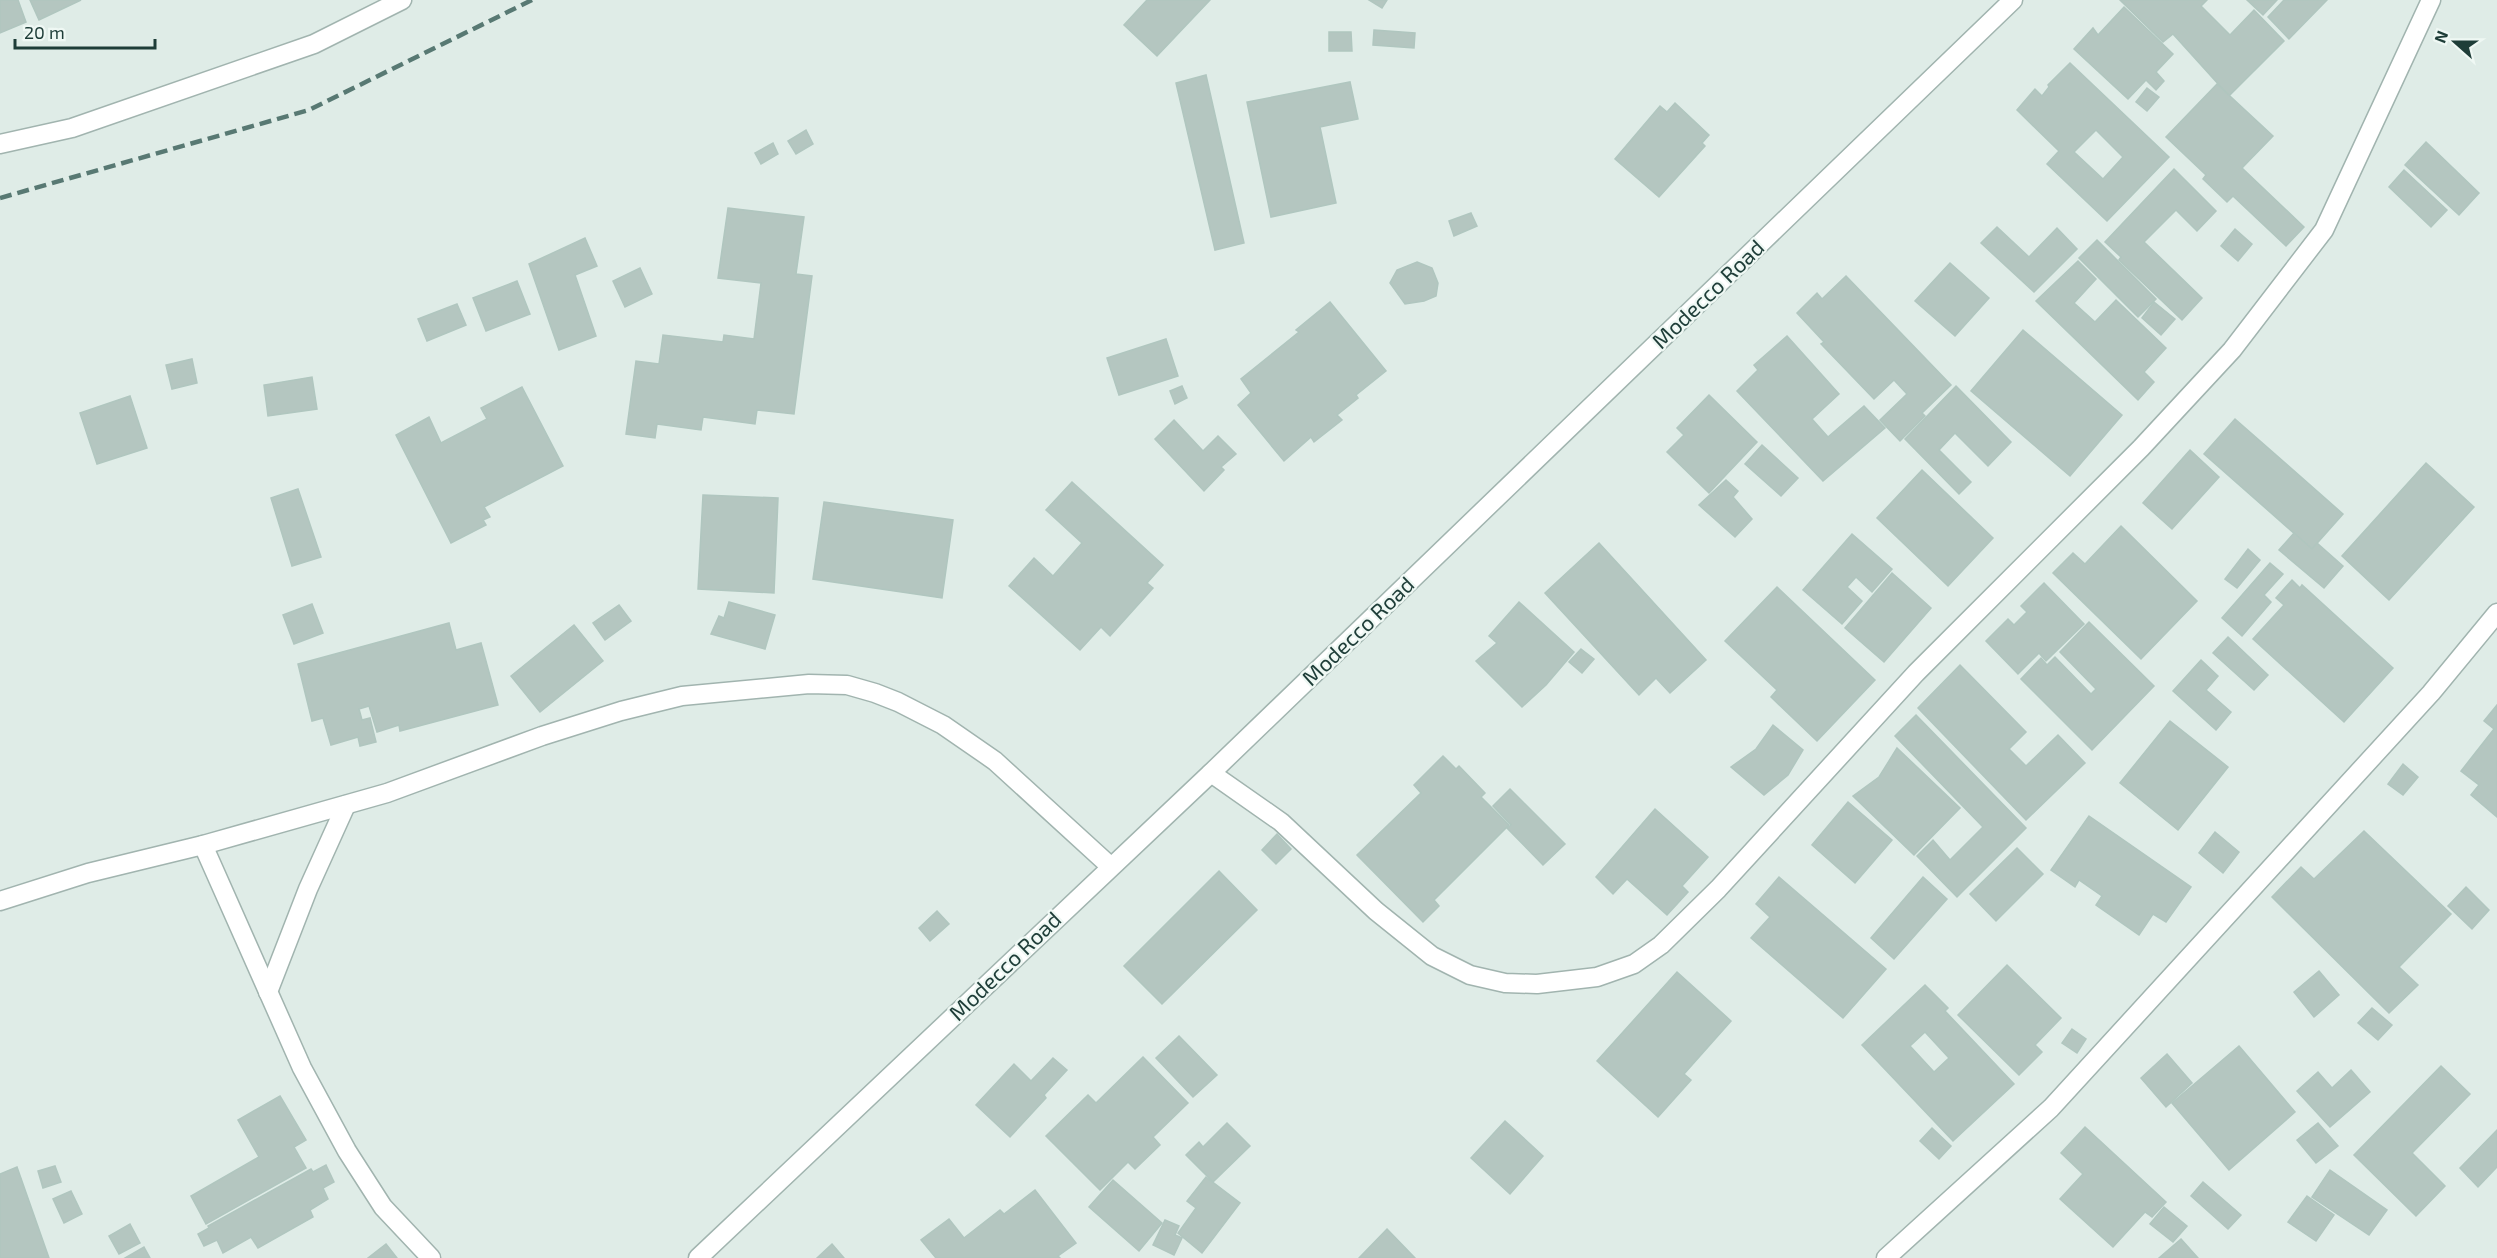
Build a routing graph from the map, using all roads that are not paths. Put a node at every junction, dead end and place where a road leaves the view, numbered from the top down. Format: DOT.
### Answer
graph roads {
  1 [pos="402,0"];
  2 [pos="2013,0"];
  3 [pos="2431,0"];
  4 [pos="0,144"];
  5 [pos="2497,613"];
  6 [pos="1210,773"];
  7 [pos="346,805"];
  8 [pos="202,845"];
  9 [pos="1110,866"];
  10 [pos="0,901"];
  11 [pos="268,992"];
  12 [pos="431,1258"];
  13 [pos="698,1258"];
  14 [pos="1886,1258"];
  1 -- 4 [label="street"];
  2 -- 6 [label="street, Modecco Road"];
  3 -- 6 [label="street"];
  5 -- 14 [label="street"];
  6 -- 9 [label="street, Modecco Road"];
  7 -- 8 [label="street"];
  7 -- 9 [label="street"];
  7 -- 11 [label="street"];
  8 -- 10 [label="street"];
  8 -- 11 [label="street"];
  9 -- 13 [label="street, Modecco Road"];
  11 -- 12 [label="street"];
}
